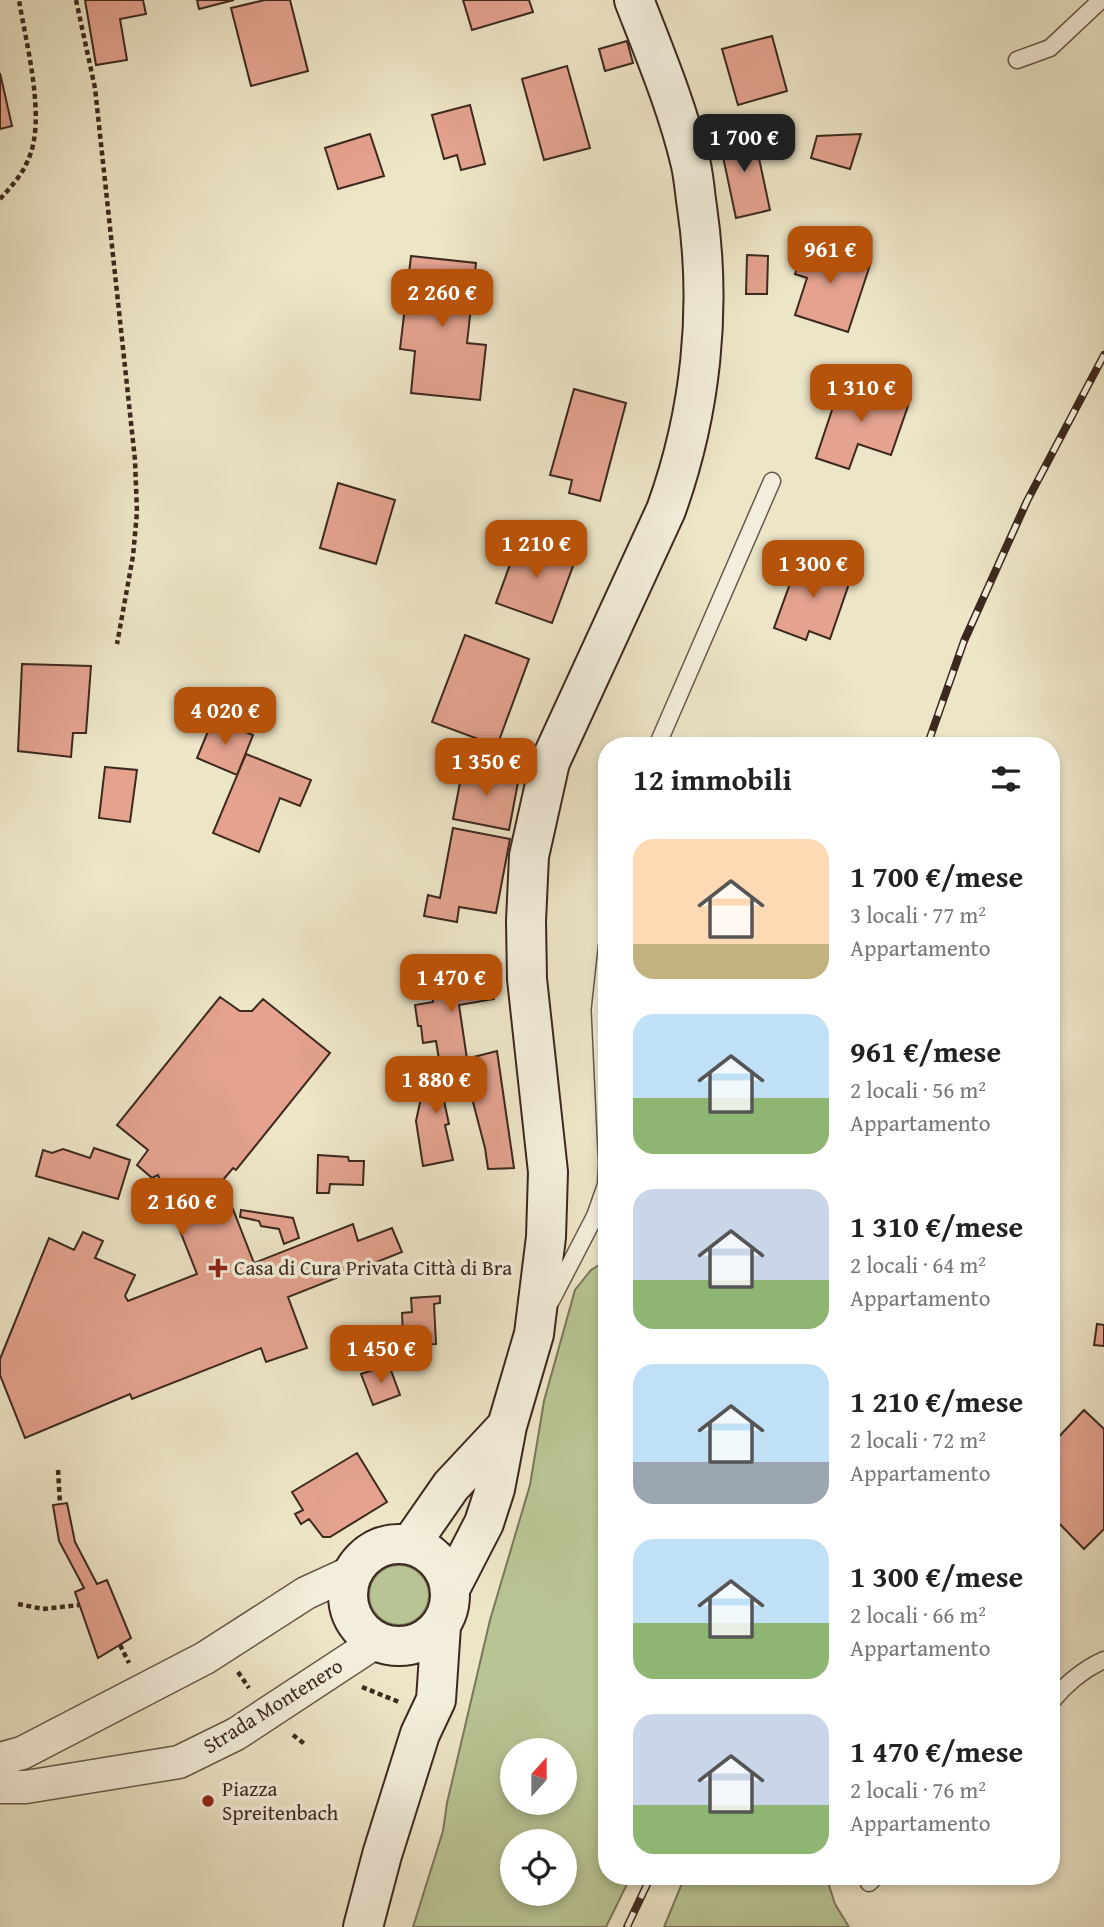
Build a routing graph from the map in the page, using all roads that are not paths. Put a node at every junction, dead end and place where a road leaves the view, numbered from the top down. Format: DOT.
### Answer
graph roads {
  1 [pos="634,0"];
  2 [pos="1101,0"];
  3 [pos="1017,60"];
  4 [pos="772,481"];
  5 [pos="661,737"];
  6 [pos="598,1208"];
  7 [pos="534,1334"];
  8 [pos="507,1426"];
  9 [pos="410,1545"];
  10 [pos="354,1571"];
  11 [pos="450,1588"];
  12 [pos="441,1626"];
  13 [pos="385,1644"];
  14 [pos="1104,1660"];
  15 [pos="1060,1691"];
  16 [pos="420,1722"];
  17 [pos="0,1759"];
  18 [pos="0,1787"];
  19 [pos="363,1927"];
  1 -- 7 [label="main road"];
  2 -- 3 [label="lane"];
  4 -- 5 [label="lane"];
  6 -- 7 [label="lane"];
  7 -- 8 [label="main road"];
  8 -- 9 [label="main road"];
  8 -- 11 [label="main road"];
  9 -- 10 [label="main road"];
  9 -- 11 [label="main road"];
  10 -- 13 [label="main road"];
  10 -- 17 [label="street"];
  11 -- 12 [label="main road"];
  12 -- 13 [label="main road"];
  12 -- 16 [label="main road"];
  13 -- 16 [label="main road"];
  13 -- 18 [label="street, Strada Montenero"];
  14 -- 15 [label="lane"];
  16 -- 19 [label="main road"];
}
